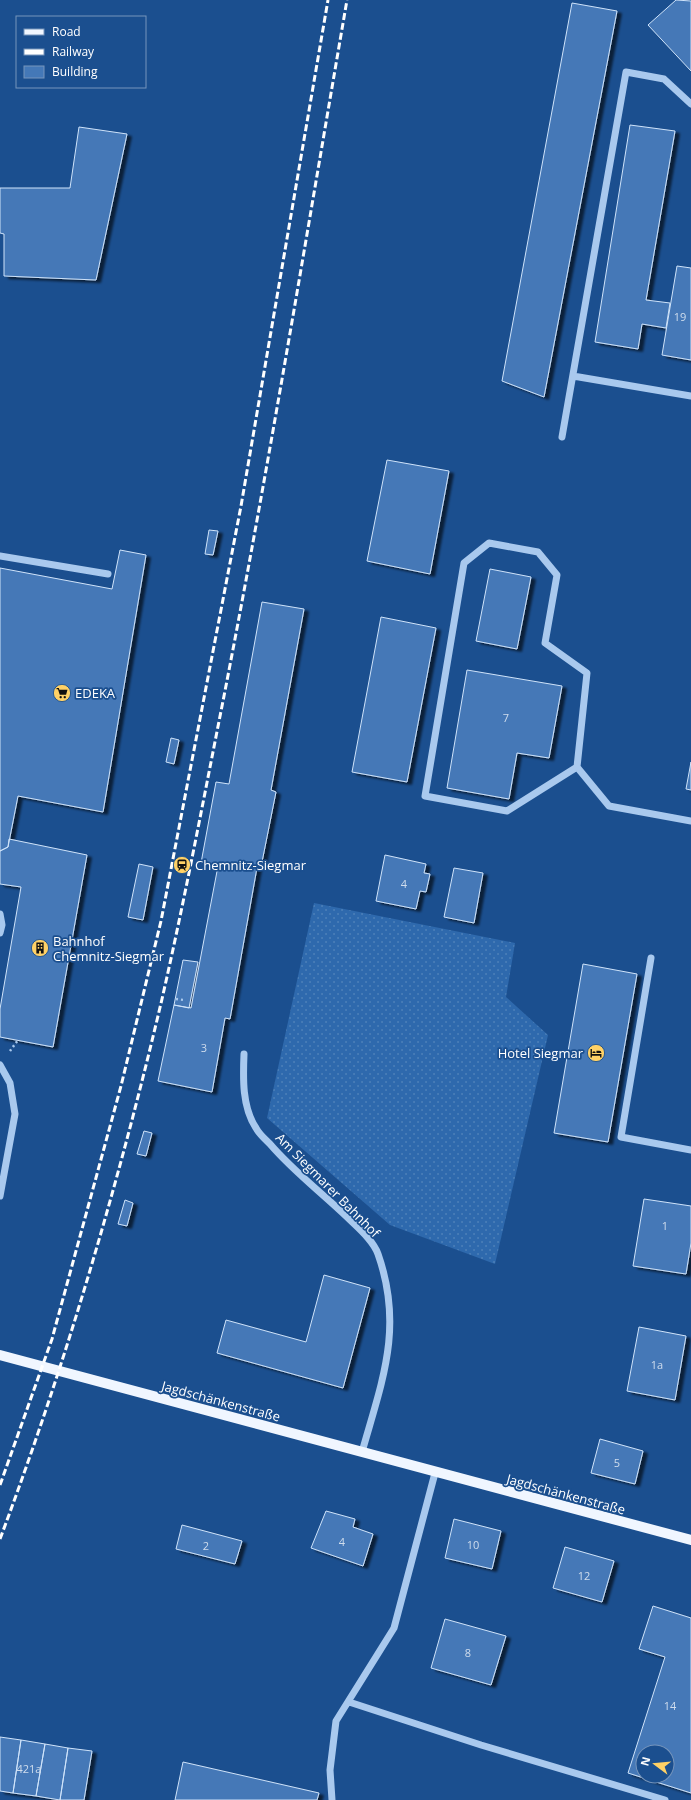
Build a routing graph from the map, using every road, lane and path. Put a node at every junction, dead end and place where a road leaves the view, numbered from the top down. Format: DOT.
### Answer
graph roads {
  1 [pos="691,104"];
  2 [pos="573,376"];
  3 [pos="691,396"];
  4 [pos="562,436"];
  5 [pos="0,556"];
  6 [pos="108,574"];
  7 [pos="576,766"];
  8 [pos="691,821"];
  9 [pos="0,914"];
  10 [pos="0,933"];
  11 [pos="651,958"];
  12 [pos="176,999"];
  13 [pos="184,1000"];
  14 [pos="244,1054"];
  15 [pos="0,1064"];
  16 [pos="691,1150"];
  17 [pos="0,1196"];
  18 [pos="0,1355"];
  19 [pos="362,1452"];
  20 [pos="435,1473"];
  21 [pos="691,1540"];
  22 [pos="349,1702"];
  23 [pos="332,1800"];
  24 [pos="665,1800"];
  1 -- 2 [label="street"];
  2 -- 3 [label="street"];
  2 -- 4 [label="street"];
  5 -- 6 [label="street"];
  7 -- 7 [label="street"];
  7 -- 8 [label="street"];
  9 -- 10 [label="street"];
  11 -- 16 [label="street"];
  12 -- 13 [label="path"];
  14 -- 19 [label="street, Am Siegmarer Bahnhof"];
  15 -- 17 [label="street"];
  18 -- 19 [label="main road, Jagdschänkenstraße"];
  19 -- 20 [label="main road, Jagdschänkenstraße"];
  20 -- 21 [label="main road, Jagdschänkenstraße"];
  20 -- 22 [label="street"];
  22 -- 23 [label="street"];
  22 -- 24 [label="street"];
}
